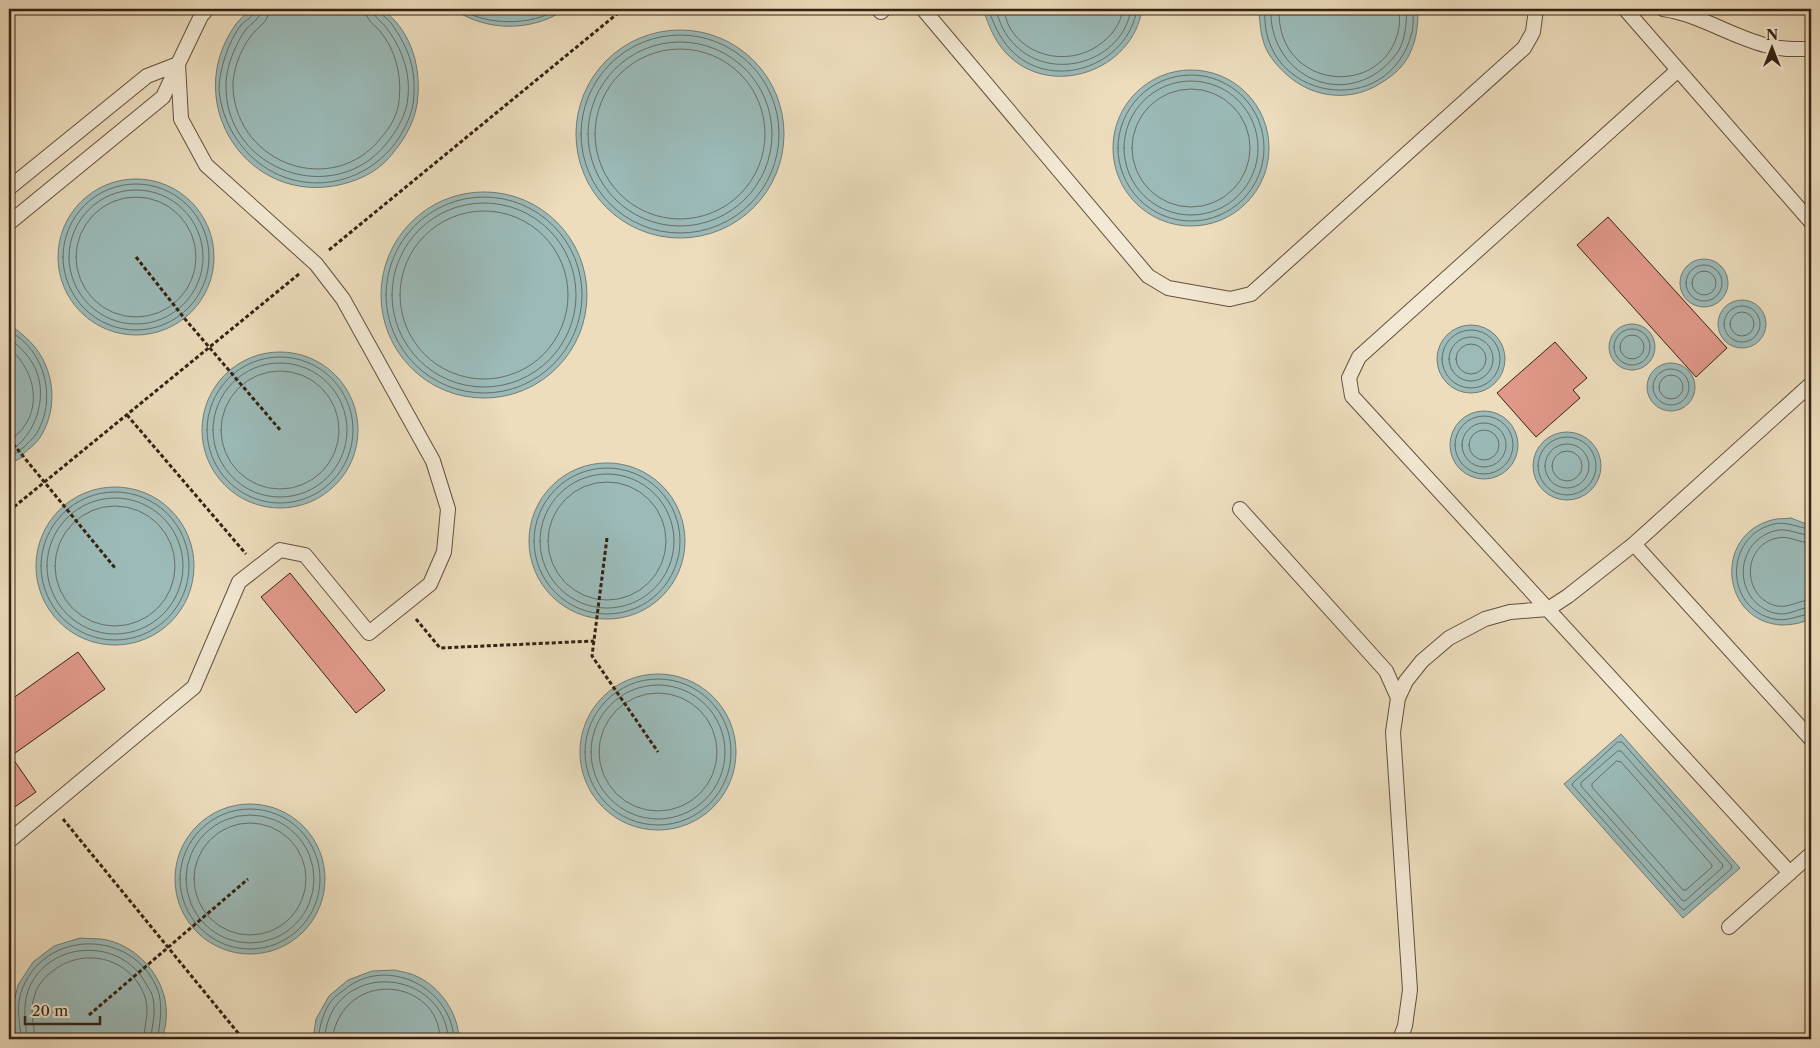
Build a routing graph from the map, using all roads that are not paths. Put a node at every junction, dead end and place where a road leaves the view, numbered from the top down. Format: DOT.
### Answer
graph roads {
  1 [pos="207,9"];
  2 [pos="878,9"];
  3 [pos="884,9"];
  4 [pos="923,9"];
  5 [pos="1536,9"];
  6 [pos="1625,9"];
  7 [pos="1663,9"];
  8 [pos="1811,49"];
  9 [pos="178,64"];
  10 [pos="1678,70"];
  11 [pos="9,188"];
  12 [pos="9,222"];
  13 [pos="1811,222"];
  14 [pos="1811,384"];
  15 [pos="1240,509"];
  16 [pos="1634,544"];
  17 [pos="1548,609"];
  18 [pos="1398,698"];
  19 [pos="1811,739"];
  20 [pos="9,840"];
  21 [pos="1811,854"];
  22 [pos="1790,873"];
  23 [pos="1729,927"];
  24 [pos="1400,1039"];
  1 -- 9 [label="lane"];
  2 -- 3 [label="lane"];
  4 -- 5 [label="lane"];
  6 -- 10 [label="lane"];
  7 -- 8 [label="lane"];
  9 -- 11 [label="lane"];
  9 -- 12 [label="lane"];
  9 -- 20 [label="lane"];
  10 -- 13 [label="lane"];
  10 -- 17 [label="lane"];
  14 -- 16 [label="lane"];
  15 -- 18 [label="lane"];
  16 -- 17 [label="lane"];
  16 -- 19 [label="lane"];
  17 -- 18 [label="lane"];
  17 -- 22 [label="lane"];
  18 -- 24 [label="lane"];
  21 -- 22 [label="lane"];
  22 -- 23 [label="lane"];
}
